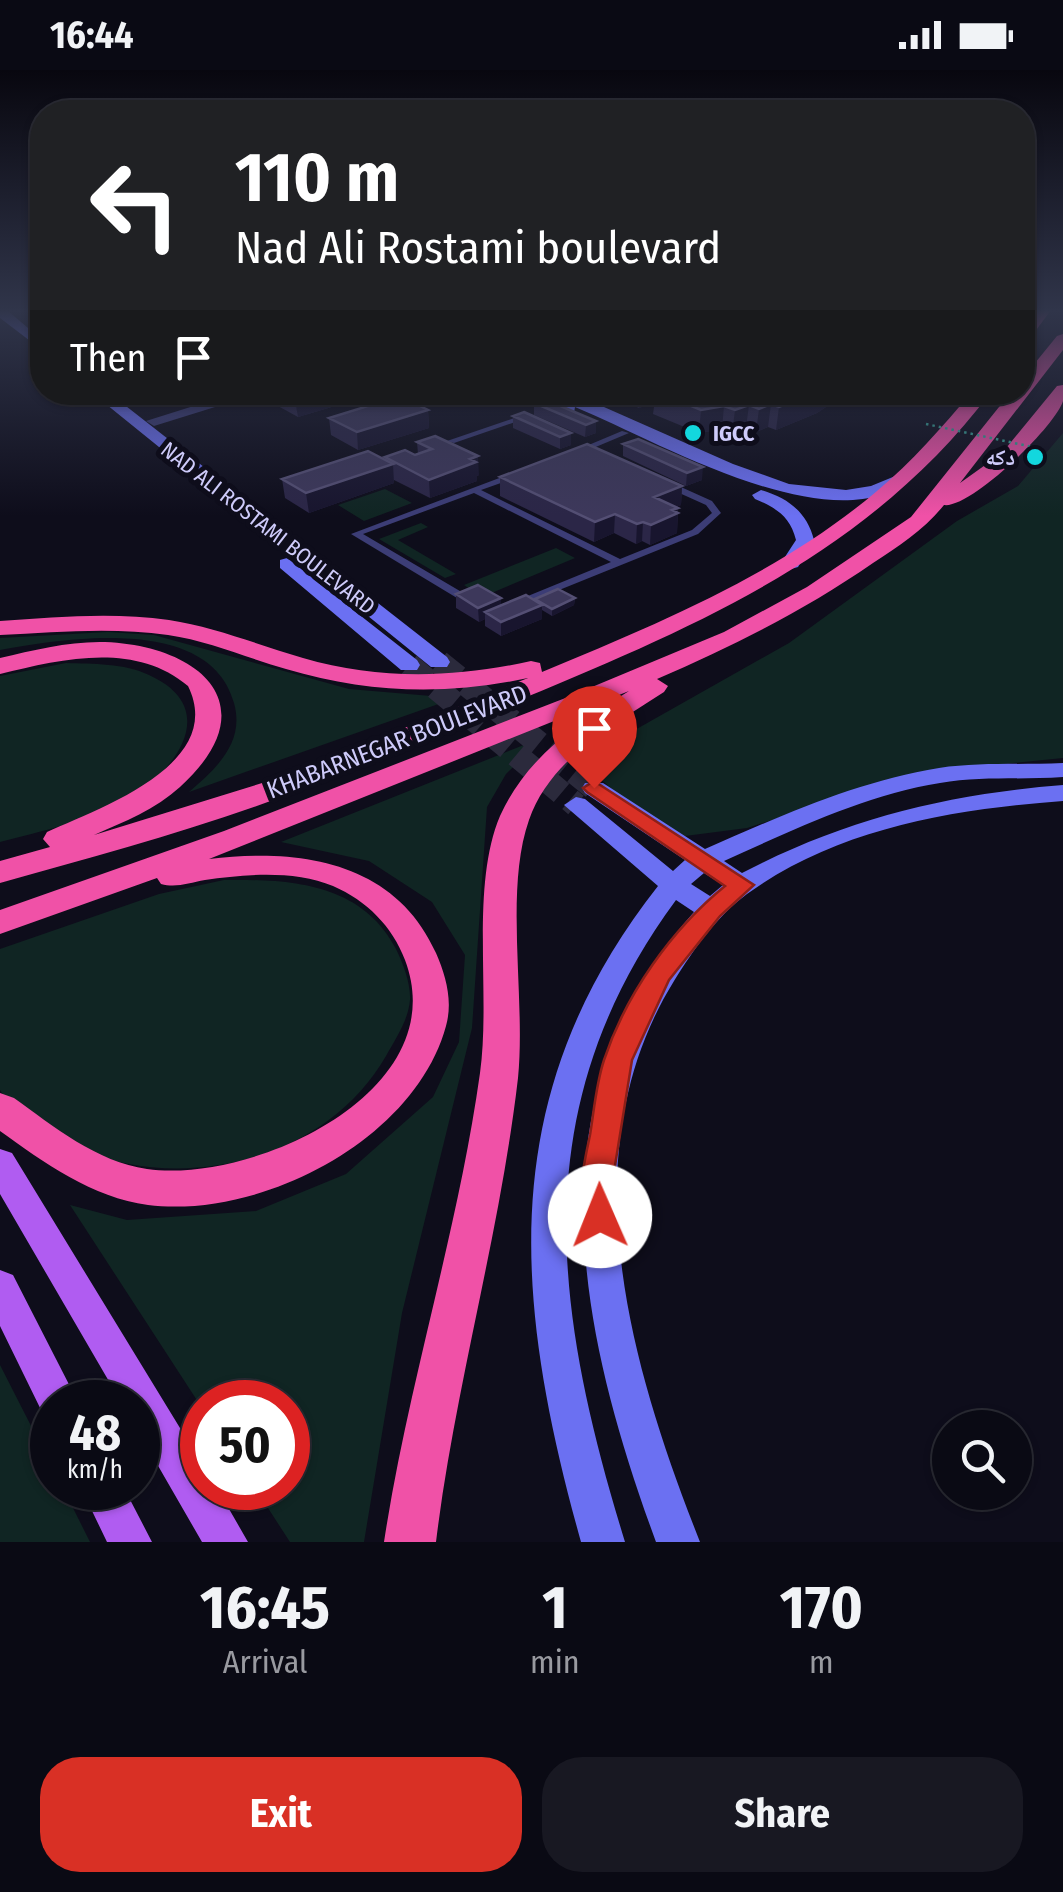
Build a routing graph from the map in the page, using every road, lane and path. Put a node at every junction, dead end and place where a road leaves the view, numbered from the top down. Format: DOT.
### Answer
graph roads {
  1 [pos="1063,390"];
  2 [pos="95,405"];
  3 [pos="114,405"];
  4 [pos="210,405"];
  5 [pos="555,405"];
  6 [pos="583,405"];
  7 [pos="970,405"];
  8 [pos="1012,405"];
  9 [pos="1063,406"];
  10 [pos="154,421"];
  11 [pos="1039,423"];
  12 [pos="542,424"];
  13 [pos="926,424"];
  14 [pos="625,433"];
  15 [pos="576,438"];
  16 [pos="451,441"];
  17 [pos="590,447"];
  18 [pos="1042,449"];
  19 [pos="571,454"];
  20 [pos="604,456"];
  21 [pos="918,469"];
  22 [pos="523,472"];
  23 [pos="657,480"];
  24 [pos="474,490"];
  25 [pos="804,494"];
  26 [pos="788,507"];
  27 [pos="919,522"];
  28 [pos="620,563"];
  29 [pos="791,563"];
  30 [pos="461,596"];
  31 [pos="526,600"];
  32 [pos="0,628"];
  33 [pos="649,636"];
  34 [pos="732,637"];
  35 [pos="438,662"];
  36 [pos="409,664"];
  37 [pos="0,666"];
  38 [pos="1063,770"];
  39 [pos="1063,793"];
  40 [pos="702,861"];
  41 [pos="0,869"];
  42 [pos="742,885"];
  43 [pos="670,886"];
  44 [pos="711,910"];
  45 [pos="0,922"];
  46 [pos="0,1109"];
  47 [pos="0,1163"];
  48 [pos="0,1287"];
  49 [pos="47,1380"];
  50 [pos="113,1510"];
  51 [pos="130,1542"];
  52 [pos="226,1542"];
  53 [pos="410,1542"];
  54 [pos="603,1542"];
  55 [pos="678,1542"];
  1 -- 11 [label="highway"];
  2 -- 36 [label="main road, NAD ALI ROSTAMI BOULEVARD"];
  3 -- 35 [label="main road, NAD ALI ROSTAMI BOULEVARD"];
  4 -- 10 [label="street"];
  5 -- 14 [label="main road"];
  6 -- 25 [label="main road"];
  7 -- 21 [label="highway, KHABARNEGAR BOULEVARD"];
  8 -- 27 [label="highway, KHABARNEGAR BOULEVARD"];
  9 -- 11 [label="main road"];
  11 -- 27 [label="highway"];
  12 -- 16 [label="lane"];
  13 -- 18 [label="path, bridge"];
  14 -- 17 [label="lane"];
  14 -- 26 [label="main road"];
  15 -- 17 [label="lane"];
  17 -- 19 [label="lane"];
  17 -- 20 [label="lane"];
  21 -- 25 [label="main road"];
  21 -- 29 [label="highway, KHABARNEGAR BOULEVARD"];
  22 -- 24 [label="lane"];
  23 -- 28 [label="lane"];
  24 -- 28 [label="lane"];
  24 -- 30 [label="lane"];
  25 -- 26 [label="main road"];
  26 -- 29 [label="main road"];
  27 -- 34 [label="highway, KHABARNEGAR BOULEVARD"];
  28 -- 31 [label="lane"];
  29 -- 33 [label="highway, KHABARNEGAR BOULEVARD"];
  32 -- 33 [label="highway"];
  33 -- 41 [label="highway, KHABARNEGAR BOULEVARD"];
  34 -- 45 [label="highway, KHABARNEGAR BOULEVARD"];
  34 -- 53 [label="highway"];
  37 -- 41 [label="highway"];
  38 -- 40 [label="main road"];
  39 -- 42 [label="main road"];
  40 -- 42 [label="main road"];
  40 -- 43 [label="main road"];
  40 -- 43 [label="main road"];
  42 -- 44 [label="main road"];
  43 -- 44 [label="main road"];
  43 -- 54 [label="main road"];
  44 -- 55 [label="main road"];
  45 -- 46 [label="highway"];
  47 -- 52 [label="main road"];
  48 -- 49 [label="main road"];
  50 -- 51 [label="main road"];
}
